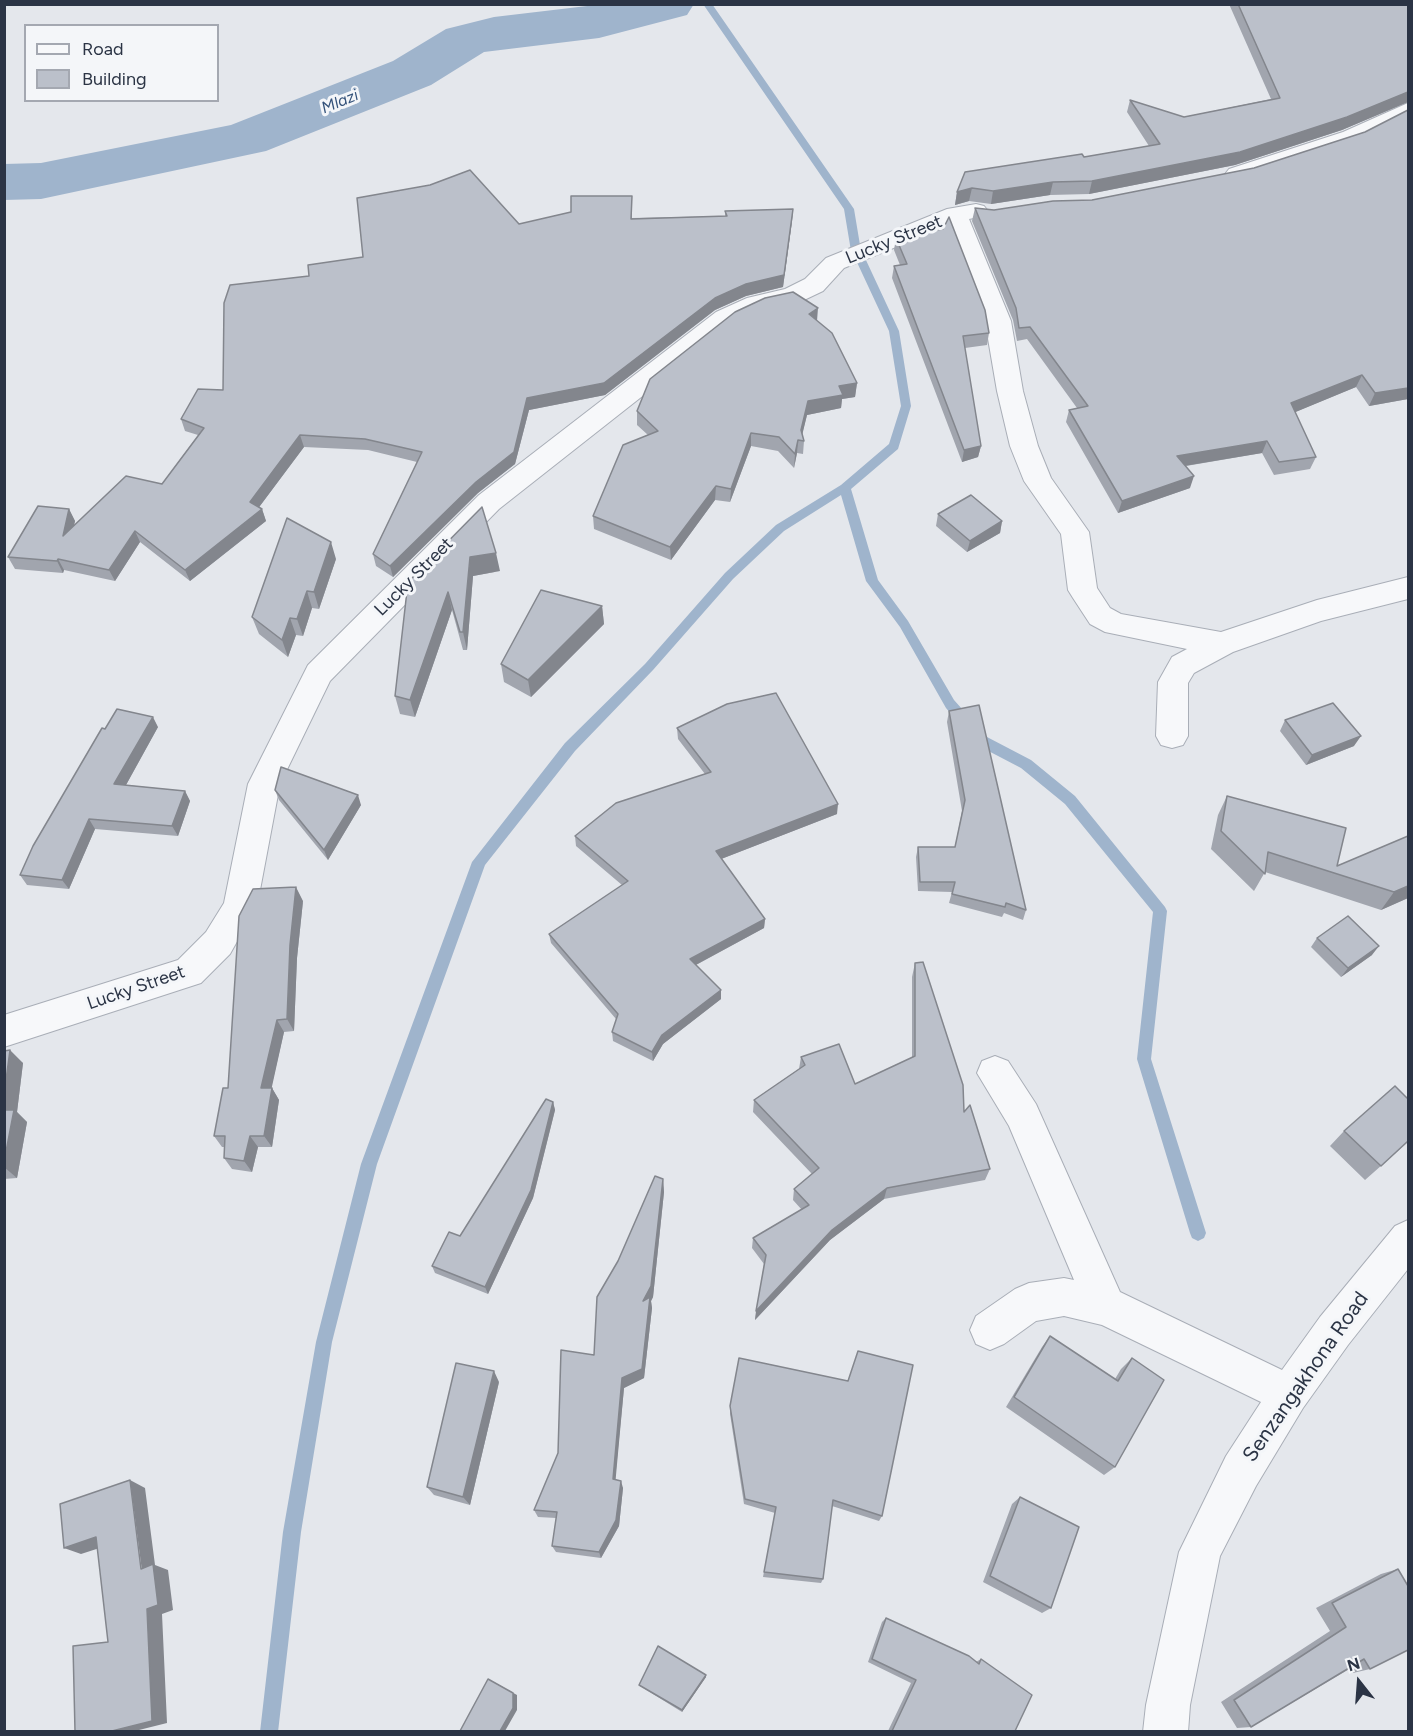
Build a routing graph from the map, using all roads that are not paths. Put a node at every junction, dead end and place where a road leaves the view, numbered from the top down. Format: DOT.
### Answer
graph roads {
  1 [pos="1408,110"];
  2 [pos="1210,179"];
  3 [pos="1002,211"];
  4 [pos="956,214"];
  5 [pos="1408,588"];
  6 [pos="1222,645"];
  7 [pos="1172,736"];
  8 [pos="4,1031"];
  9 [pos="995,1073"];
  10 [pos="1408,1239"];
  11 [pos="1106,1306"];
  12 [pos="990,1330"];
  13 [pos="1289,1394"];
  14 [pos="1165,1731"];
  1 -- 2 [label="street"];
  3 -- 4 [label="street, Lucky Street"];
  4 -- 6 [label="street"];
  4 -- 8 [label="street, Lucky Street"];
  5 -- 6 [label="street"];
  6 -- 7 [label="street"];
  9 -- 11 [label="street"];
  10 -- 13 [label="street, Senzangakhona Road"];
  11 -- 12 [label="street"];
  11 -- 13 [label="street"];
  13 -- 14 [label="street, Senzangakhona Road"];
}
